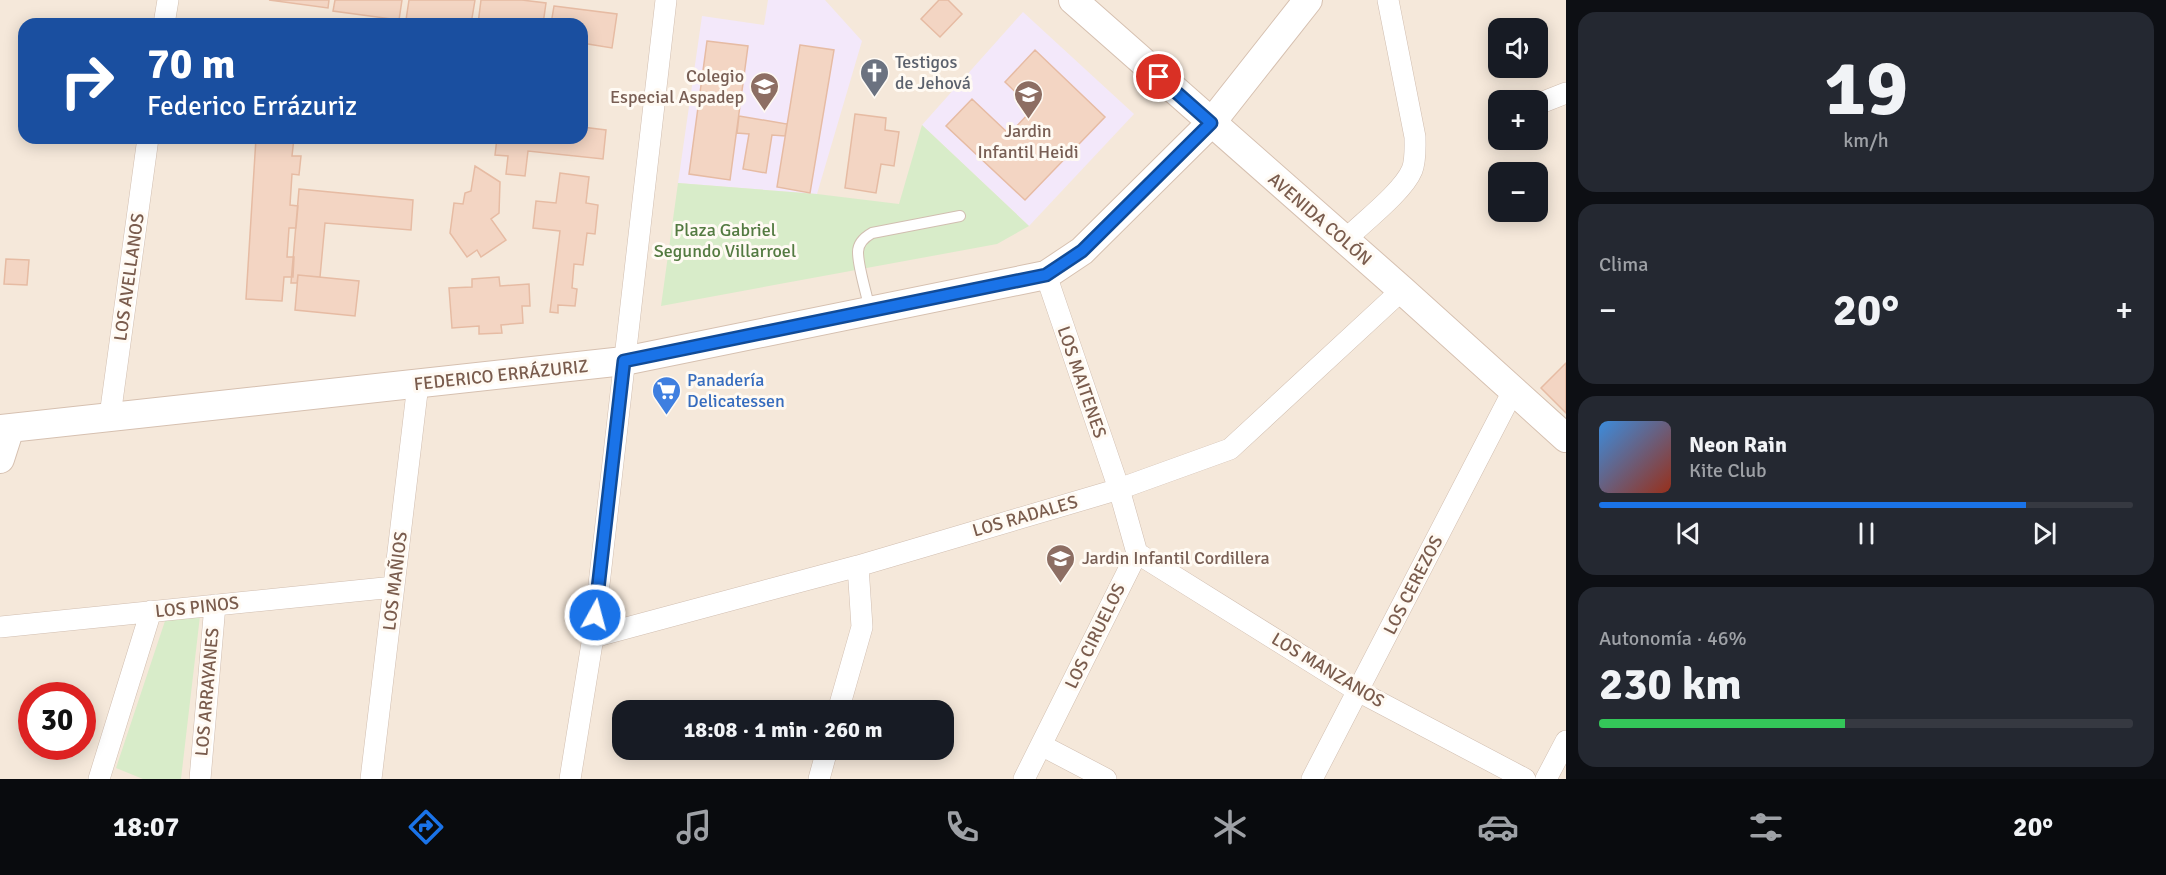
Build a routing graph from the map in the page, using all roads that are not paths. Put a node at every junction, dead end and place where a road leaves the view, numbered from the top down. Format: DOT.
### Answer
graph roads {
  1 [pos="168,0"];
  2 [pos="666,0"];
  3 [pos="1073,0"];
  4 [pos="1308,0"];
  5 [pos="1388,0"];
  6 [pos="165,18"];
  7 [pos="1566,93"];
  8 [pos="1548,100"];
  9 [pos="1211,123"];
  10 [pos="147,144"];
  11 [pos="960,216"];
  12 [pos="1344,241"];
  13 [pos="1046,275"];
  14 [pos="1402,290"];
  15 [pos="870,311"];
  16 [pos="624,361"];
  17 [pos="418,384"];
  18 [pos="1513,391"];
  19 [pos="110,416"];
  20 [pos="5,429"];
  21 [pos="1566,438"];
  22 [pos="0,459"];
  23 [pos="1119,489"];
  24 [pos="1137,552"];
  25 [pos="858,566"];
  26 [pos="394,587"];
  27 [pos="215,605"];
  28 [pos="151,611"];
  29 [pos="0,627"];
  30 [pos="592,637"];
  31 [pos="1358,691"];
  32 [pos="841,700"];
  33 [pos="1566,741"];
  34 [pos="1041,745"];
  35 [pos="824,760"];
  36 [pos="99,779"];
  37 [pos="200,779"];
  38 [pos="371,779"];
  39 [pos="570,779"];
  40 [pos="819,779"];
  41 [pos="1024,779"];
  42 [pos="1106,779"];
  43 [pos="1312,779"];
  44 [pos="1525,779"];
  45 [pos="1546,779"];
  1 -- 6 [label="street"];
  2 -- 16 [label="street"];
  3 -- 9 [label="street, AVENIDA COLÓN"];
  4 -- 9 [label="street, FEDERICO ERRÁZURIZ"];
  5 -- 12 [label="street"];
  7 -- 8 [label="street"];
  9 -- 12 [label="street, AVENIDA COLÓN"];
  9 -- 13 [label="street, FEDERICO ERRÁZURIZ"];
  10 -- 19 [label="street, LOS AVELLANOS"];
  11 -- 15 [label="lane"];
  12 -- 14 [label="street, AVENIDA COLÓN"];
  13 -- 15 [label="street, FEDERICO ERRÁZURIZ"];
  13 -- 23 [label="street, LOS MAITENES"];
  14 -- 18 [label="street, AVENIDA COLÓN"];
  14 -- 23 [label="street, LOS RADALES"];
  15 -- 16 [label="street, FEDERICO ERRÁZURIZ"];
  16 -- 17 [label="street, FEDERICO ERRÁZURIZ"];
  16 -- 30 [label="street"];
  17 -- 19 [label="street, FEDERICO ERRÁZURIZ"];
  17 -- 26 [label="street, LOS MAÑIOS"];
  18 -- 21 [label="street, AVENIDA COLÓN"];
  18 -- 31 [label="street, LOS CEREZOS"];
  19 -- 20 [label="street, FEDERICO ERRÁZURIZ"];
  20 -- 22 [label="street"];
  23 -- 24 [label="street"];
  23 -- 25 [label="street, LOS RADALES"];
  24 -- 31 [label="street, LOS MANZANOS"];
  24 -- 34 [label="street, LOS CIRUELOS"];
  25 -- 30 [label="street, LOS RADALES"];
  25 -- 32 [label="street"];
  26 -- 27 [label="street, LOS PINOS"];
  26 -- 38 [label="street, LOS MAÑIOS"];
  27 -- 28 [label="street, LOS PINOS"];
  27 -- 37 [label="street, LOS ARRAYANES"];
  28 -- 29 [label="street, LOS PINOS"];
  28 -- 36 [label="street"];
  30 -- 39 [label="street"];
  31 -- 43 [label="street, LOS CEREZOS"];
  31 -- 44 [label="street, LOS MANZANOS"];
  33 -- 45 [label="street"];
  34 -- 41 [label="street, LOS CIRUELOS"];
  34 -- 42 [label="street"];
  35 -- 40 [label="street"];
}
